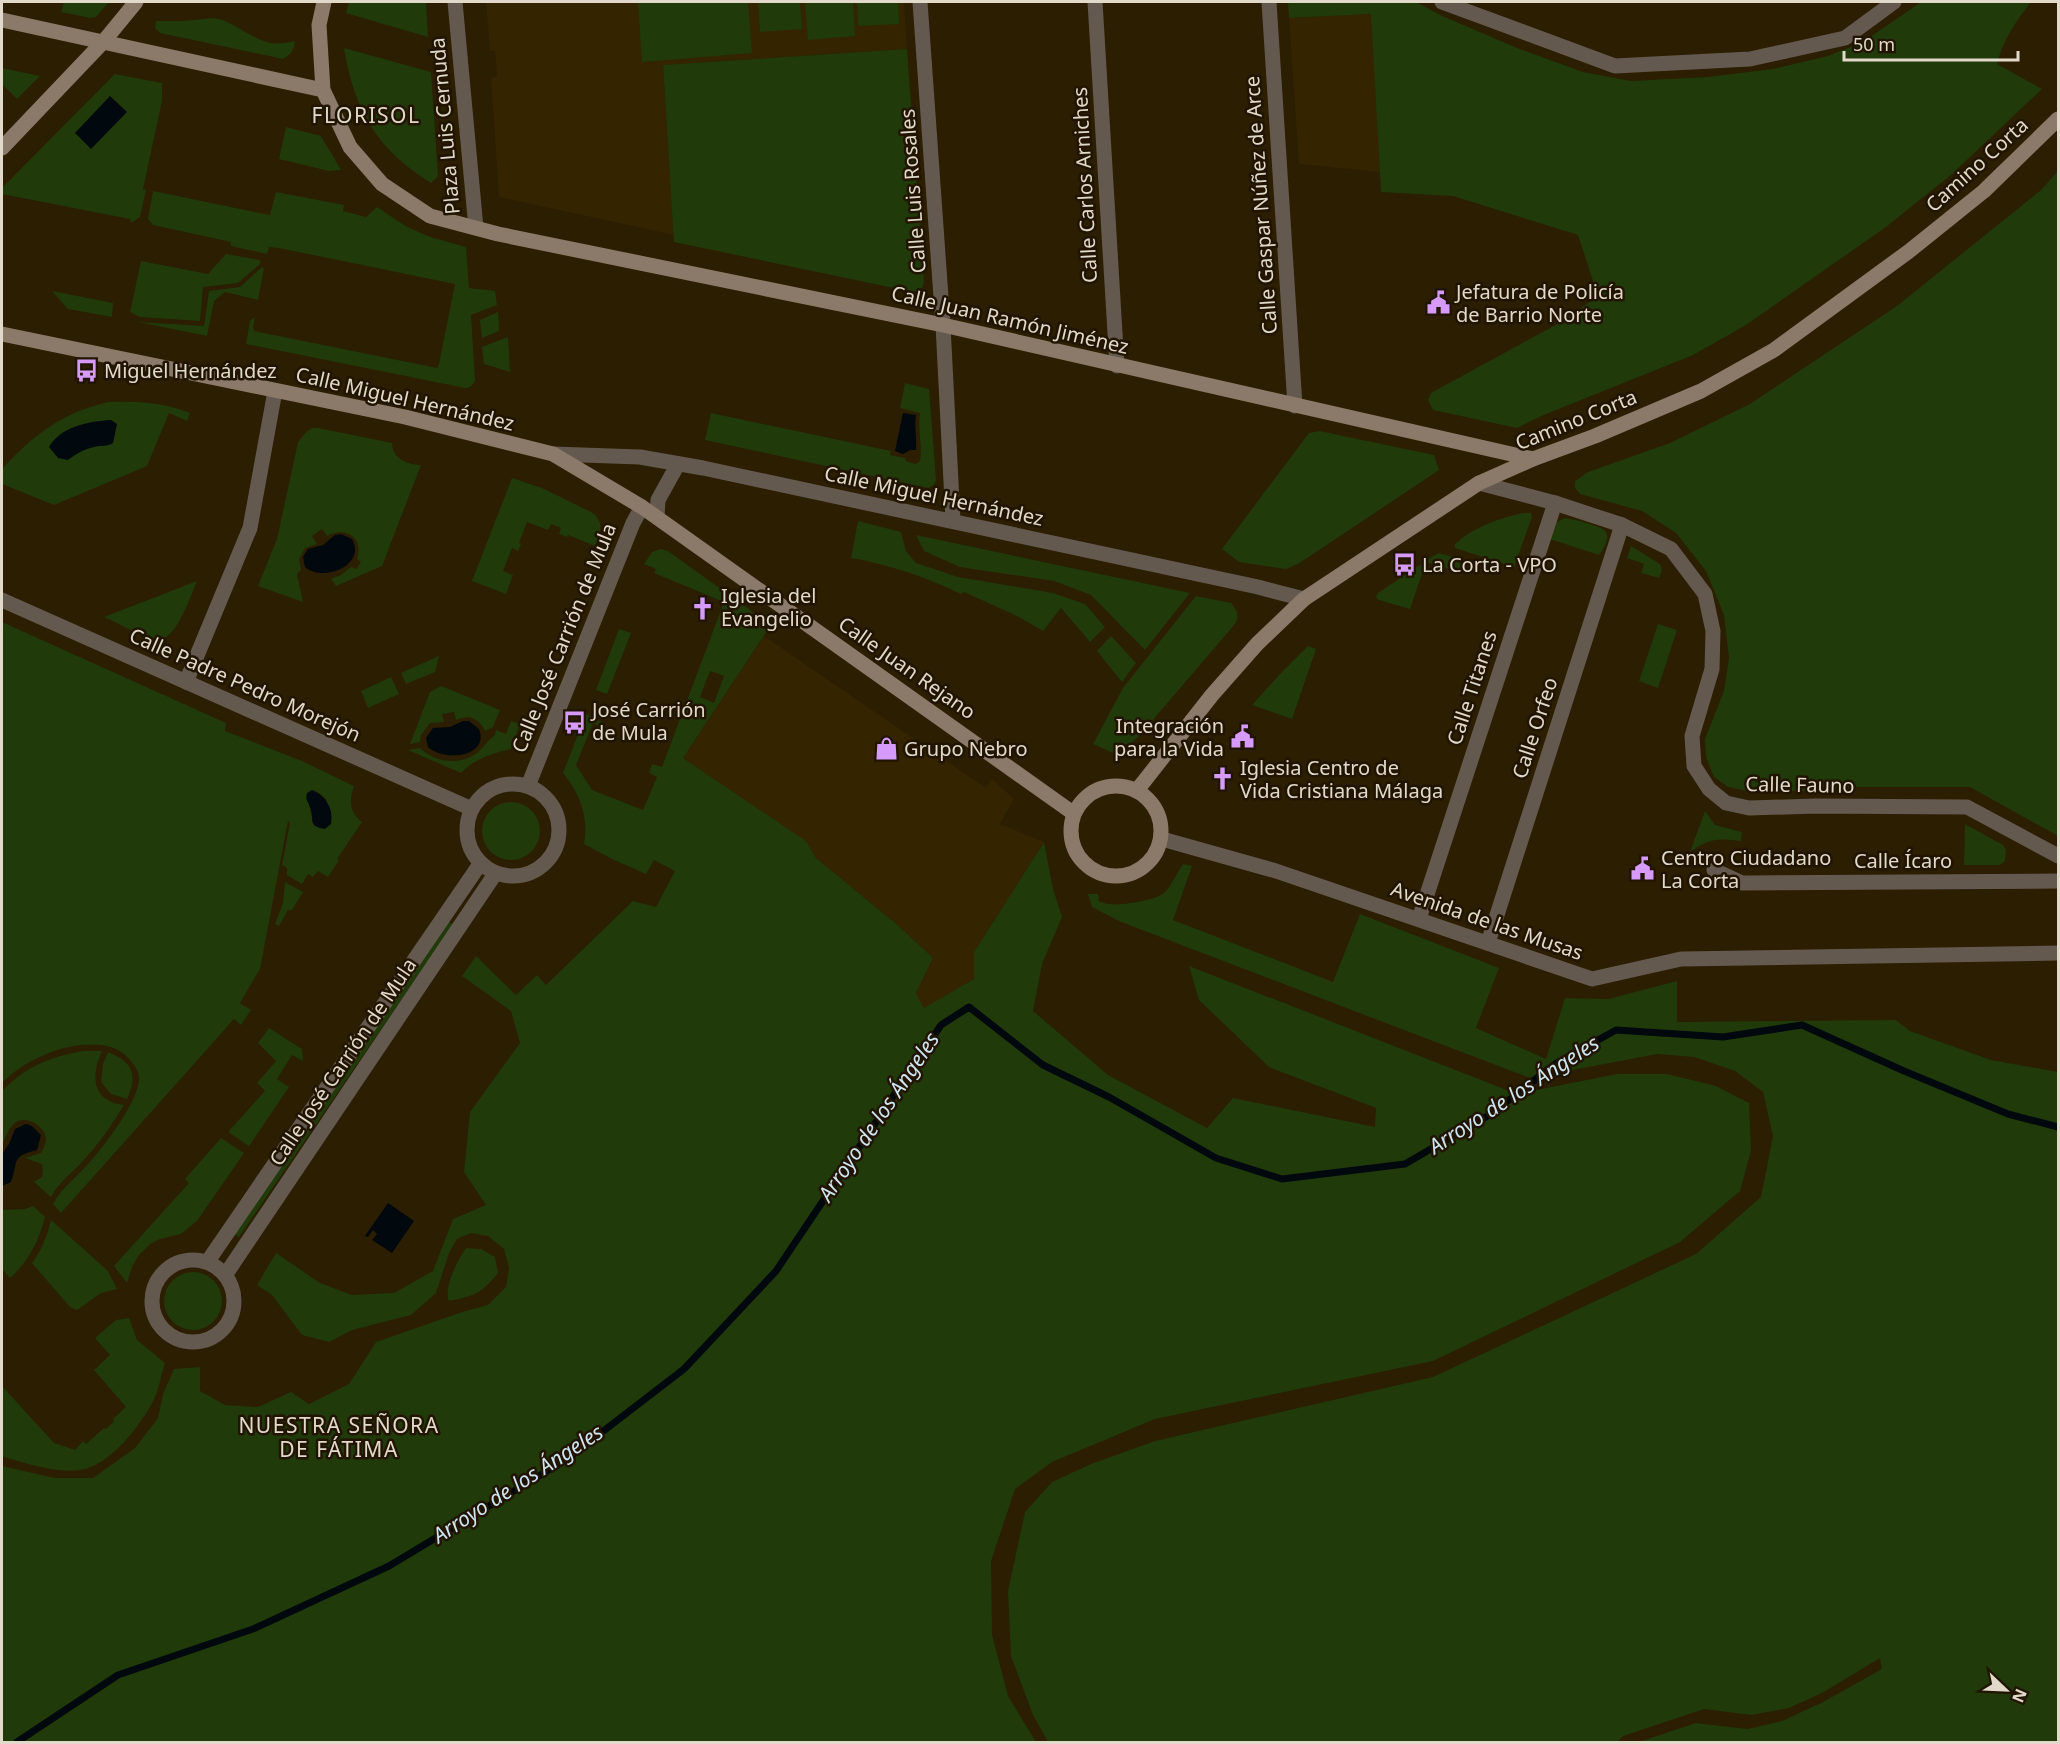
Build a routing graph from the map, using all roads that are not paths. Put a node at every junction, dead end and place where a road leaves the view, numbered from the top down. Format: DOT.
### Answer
graph roads {
  1 [pos="136,2"];
  2 [pos="324,2"];
  3 [pos="455,2"];
  4 [pos="920,2"];
  5 [pos="1095,2"];
  6 [pos="1269,2"];
  7 [pos="1442,2"];
  8 [pos="1894,2"];
  9 [pos="2,20"];
  10 [pos="104,41"];
  11 [pos="323,90"];
  12 [pos="2058,120"];
  13 [pos="2,148"];
  14 [pos="476,228"];
  15 [pos="943,326"];
  16 [pos="2,334"];
  17 [pos="1118,366"];
  18 [pos="275,391"];
  19 [pos="1295,406"];
  20 [pos="553,454"];
  21 [pos="1533,459"];
  22 [pos="678,464"];
  23 [pos="1479,483"];
  24 [pos="1555,503"];
  25 [pos="642,507"];
  26 [pos="657,517"];
  27 [pos="953,521"];
  28 [pos="1622,525"];
  29 [pos="1304,599"];
  30 [pos="2,600"];
  31 [pos="186,682"];
  32 [pos="528,786"];
  33 [pos="1138,789"];
  34 [pos="472,809"];
  35 [pos="1073,813"];
  36 [pos="1162,839"];
  37 [pos="2058,856"];
  38 [pos="480,864"];
  39 [pos="1714,870"];
  40 [pos="495,874"];
  41 [pos="2058,881"];
  42 [pos="1419,920"];
  43 [pos="1488,944"];
  44 [pos="2058,953"];
  45 [pos="208,1261"];
  46 [pos="226,1274"];
  1 -- 10 [label="street"];
  2 -- 11 [label="street, Plaza Luis Cernuda"];
  3 -- 14 [label="street, Plaza Luis Cernuda"];
  4 -- 15 [label="street, Calle Luis Rosales"];
  5 -- 17 [label="street, Calle Carlos Arniches"];
  6 -- 19 [label="street, Calle Gaspar Núñez de Arce"];
  7 -- 8 [label="street"];
  9 -- 10 [label="street"];
  10 -- 11 [label="street"];
  10 -- 13 [label="street"];
  11 -- 14 [label="street, Plaza Luis Cernuda"];
  12 -- 21 [label="street, Camino Corta"];
  14 -- 15 [label="street, Calle Juan Ramón Jiménez"];
  15 -- 17 [label="street, Calle Juan Ramón Jiménez"];
  15 -- 27 [label="street, Calle Luis Rosales"];
  16 -- 18 [label="street, Calle Miguel Hernández"];
  17 -- 19 [label="street, Calle Juan Ramón Jiménez"];
  18 -- 20 [label="street, Calle Miguel Hernández"];
  18 -- 31 [label="street"];
  19 -- 21 [label="street, Calle Juan Ramón Jiménez"];
  20 -- 22 [label="street, Calle Miguel Hernández"];
  20 -- 25 [label="street, Calle Miguel Hernández"];
  21 -- 23 [label="street, Camino Corta"];
  22 -- 26 [label="street"];
  22 -- 27 [label="street, Calle Miguel Hernández"];
  23 -- 24 [label="street, Calle Fauno"];
  23 -- 29 [label="street, Camino Corta"];
  24 -- 28 [label="street, Calle Fauno"];
  24 -- 42 [label="street, Calle Titanes"];
  25 -- 26 [label="street, Calle Juan Rejano"];
  25 -- 32 [label="street, Calle José Carrión de Mula"];
  26 -- 35 [label="street, Calle Juan Rejano"];
  27 -- 29 [label="street, Calle Miguel Hernández"];
  28 -- 37 [label="street, Calle Fauno"];
  28 -- 43 [label="street, Calle Orfeo"];
  29 -- 33 [label="street, Camino Corta"];
  30 -- 31 [label="street, Calle Padre Pedro Morejón"];
  31 -- 34 [label="street, Calle Padre Pedro Morejón"];
  32 -- 34 [label="street"];
  32 -- 40 [label="street"];
  33 -- 35 [label="street"];
  33 -- 36 [label="street"];
  34 -- 38 [label="street"];
  35 -- 36 [label="street"];
  36 -- 42 [label="street, Avenida de las Musas"];
  38 -- 40 [label="street"];
  38 -- 45 [label="street, Calle José Carrión de Mula"];
  39 -- 41 [label="street, Calle Ícaro"];
  40 -- 46 [label="street, Calle José Carrión de Mula"];
  42 -- 43 [label="street, Avenida de las Musas"];
  43 -- 44 [label="street, Avenida de las Musas"];
  45 -- 46 [label="street"];
  45 -- 46 [label="street"];
}
